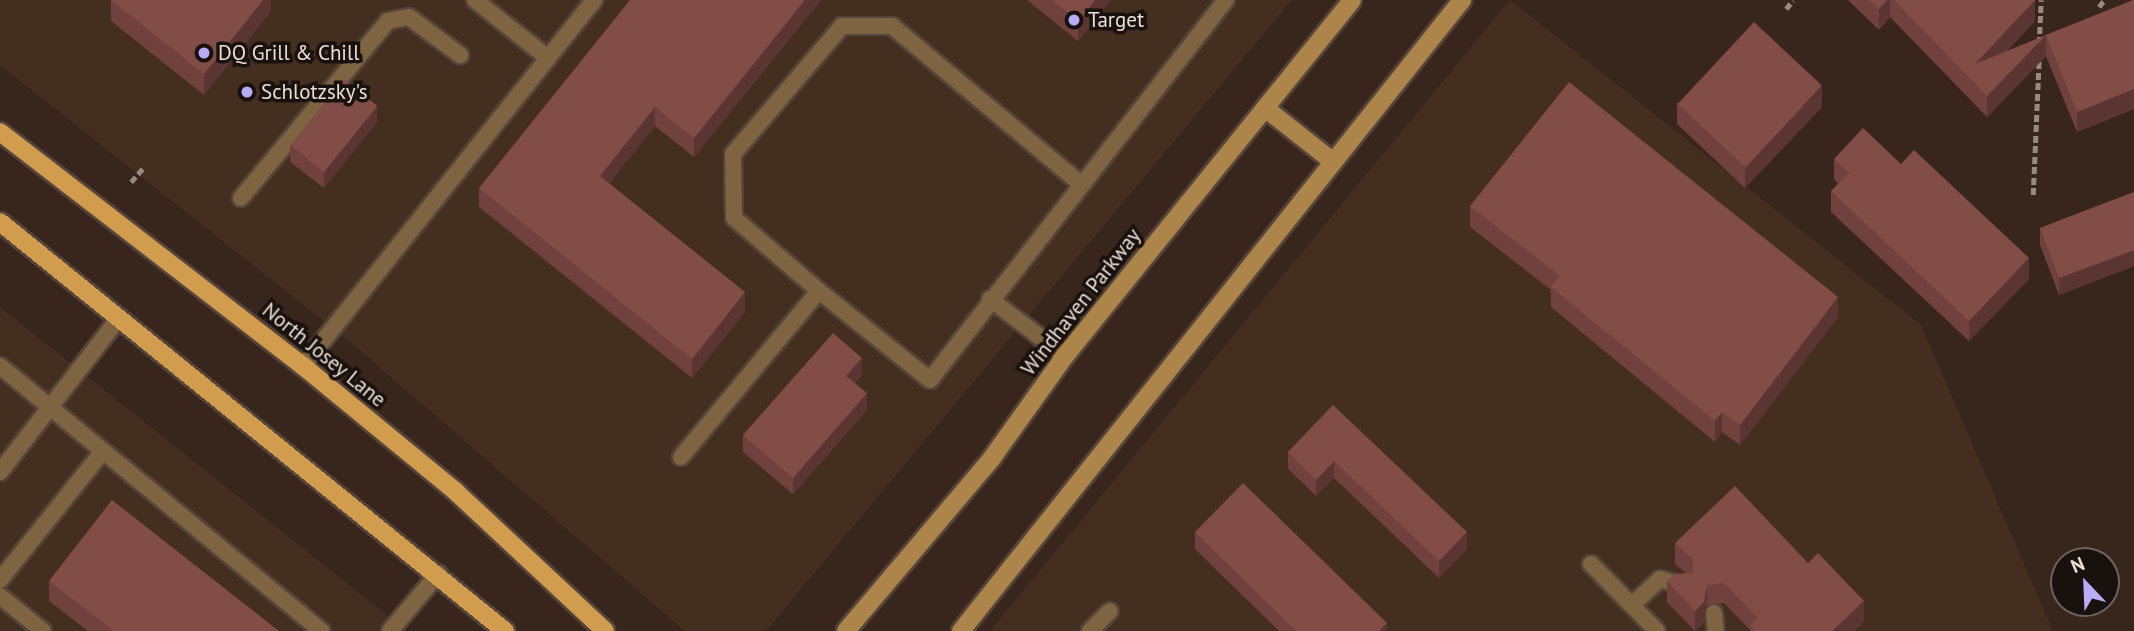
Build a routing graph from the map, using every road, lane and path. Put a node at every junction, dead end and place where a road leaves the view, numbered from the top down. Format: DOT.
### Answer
graph roads {
  1 [pos="475,0"];
  2 [pos="594,0"];
  3 [pos="1226,0"];
  4 [pos="1352,0"];
  5 [pos="1462,0"];
  6 [pos="1793,0"];
  7 [pos="2042,0"];
  8 [pos="2104,0"];
  9 [pos="2099,7"];
  10 [pos="1786,9"];
  11 [pos="460,55"];
  12 [pos="548,58"];
  13 [pos="1265,108"];
  14 [pos="0,132"];
  15 [pos="1332,161"];
  16 [pos="144,167"];
  17 [pos="131,182"];
  18 [pos="1081,184"];
  19 [pos="2033,195"];
  20 [pos="241,198"];
  21 [pos="0,222"];
  22 [pos="819,291"];
  23 [pos="990,299"];
  24 [pos="119,318"];
  25 [pos="1065,356"];
  26 [pos="0,366"];
  27 [pos="303,366"];
  28 [pos="51,408"];
  29 [pos="102,452"];
  30 [pos="681,457"];
  31 [pos="0,472"];
  32 [pos="1591,564"];
  33 [pos="438,574"];
  34 [pos="0,580"];
  35 [pos="1685,586"];
  36 [pos="0,596"];
  37 [pos="1632,605"];
  38 [pos="1110,611"];
  39 [pos="1714,614"];
  40 [pos="43,631"];
  41 [pos="322,631"];
  42 [pos="390,631"];
  43 [pos="505,631"];
  44 [pos="605,631"];
  45 [pos="845,631"];
  46 [pos="961,631"];
  47 [pos="1090,631"];
  48 [pos="1657,631"];
  49 [pos="1716,631"];
  1 -- 12 [label="lane"];
  2 -- 12 [label="lane"];
  3 -- 18 [label="lane"];
  4 -- 13 [label="main road, Windhaven Parkway"];
  5 -- 15 [label="main road"];
  6 -- 10 [label="path"];
  7 -- 19 [label="path"];
  8 -- 9 [label="path"];
  11 -- 20 [label="lane"];
  12 -- 27 [label="lane"];
  13 -- 15 [label="main road"];
  13 -- 25 [label="main road, Windhaven Parkway"];
  14 -- 27 [label="main road, North Josey Lane"];
  15 -- 46 [label="main road"];
  16 -- 17 [label="path"];
  18 -- 22 [label="lane"];
  18 -- 23 [label="lane"];
  21 -- 24 [label="main road"];
  22 -- 23 [label="lane"];
  22 -- 30 [label="lane"];
  23 -- 25 [label="lane"];
  24 -- 28 [label="lane"];
  24 -- 33 [label="main road"];
  25 -- 45 [label="main road, Windhaven Parkway"];
  26 -- 28 [label="lane"];
  27 -- 44 [label="main road, North Josey Lane"];
  28 -- 29 [label="lane"];
  28 -- 31 [label="lane"];
  29 -- 34 [label="lane"];
  29 -- 41 [label="lane"];
  32 -- 37 [label="lane"];
  33 -- 42 [label="lane"];
  33 -- 43 [label="main road"];
  35 -- 37 [label="lane"];
  36 -- 40 [label="lane"];
  37 -- 48 [label="lane"];
  38 -- 47 [label="lane"];
  39 -- 49 [label="lane"];
}
